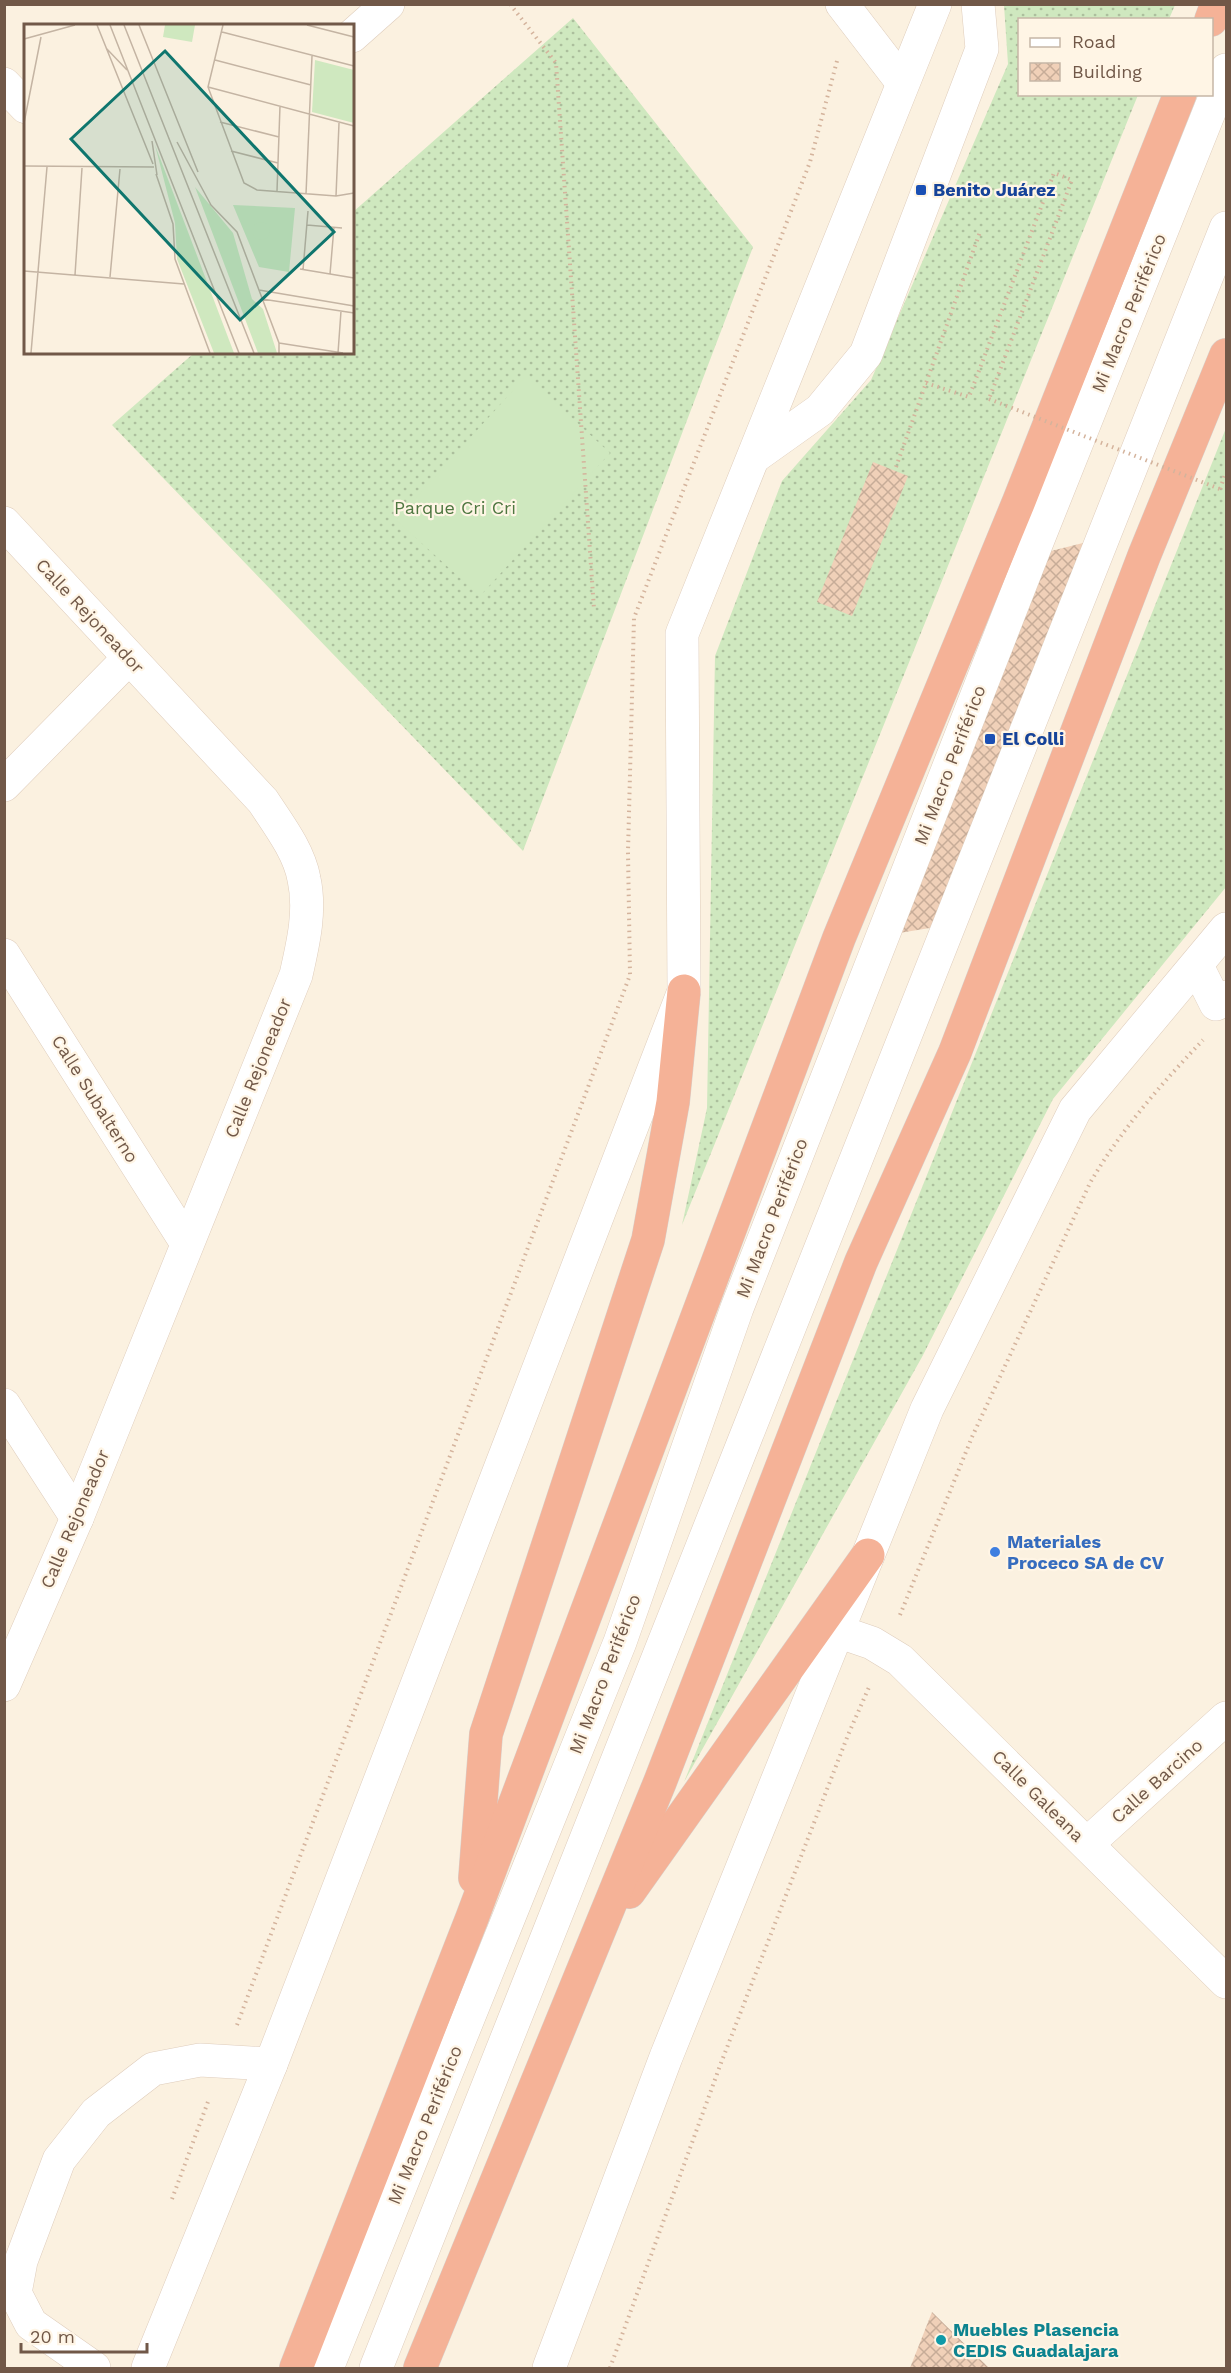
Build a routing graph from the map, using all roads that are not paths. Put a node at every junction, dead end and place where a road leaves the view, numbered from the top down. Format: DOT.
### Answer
graph roads {
  1 [pos="388,4"];
  2 [pos="842,4"];
  3 [pos="935,4"];
  4 [pos="978,4"];
  5 [pos="354,34"];
  6 [pos="1227,70"];
  7 [pos="902,82"];
  8 [pos="4,84"];
  9 [pos="1179,96"];
  10 [pos="24,105"];
  11 [pos="1227,228"];
  12 [pos="1227,355"];
  13 [pos="754,457"];
  14 [pos="4,523"];
  15 [pos="128,659"];
  16 [pos="4,785"];
  17 [pos="1227,928"];
  18 [pos="4,955"];
  19 [pos="1197,966"];
  20 [pos="684,991"];
  21 [pos="1227,998"];
  22 [pos="186,1242"];
  23 [pos="4,1405"];
  24 [pos="77,1518"];
  25 [pos="868,1555"];
  26 [pos="837,1631"];
  27 [pos="4,1685"];
  28 [pos="1227,1718"];
  29 [pos="1087,1844"];
  30 [pos="472,1918"];
  31 [pos="597,1937"];
  32 [pos="1227,1982"];
  33 [pos="271,2064"];
  34 [pos="94,2368"];
  35 [pos="148,2368"];
  36 [pos="296,2368"];
  37 [pos="327,2368"];
  38 [pos="376,2368"];
  39 [pos="420,2368"];
  40 [pos="549,2368"];
  1 -- 5 [label="street"];
  2 -- 7 [label="street"];
  3 -- 7 [label="street"];
  4 -- 13 [label="street"];
  6 -- 37 [label="street, Mi Macro Periférico"];
  7 -- 13 [label="street"];
  8 -- 10 [label="street"];
  9 -- 30 [label="highway"];
  11 -- 38 [label="street"];
  12 -- 31 [label="highway"];
  13 -- 20 [label="street"];
  14 -- 15 [label="street, Calle Rejoneador"];
  15 -- 16 [label="street"];
  15 -- 22 [label="street, Calle Rejoneador"];
  17 -- 19 [label="street"];
  18 -- 22 [label="street, Calle Subalterno"];
  19 -- 21 [label="street"];
  19 -- 25 [label="street"];
  20 -- 30 [label="highway"];
  20 -- 33 [label="street"];
  22 -- 24 [label="street, Calle Rejoneador"];
  23 -- 24 [label="street"];
  24 -- 27 [label="street, Calle Rejoneador"];
  25 -- 26 [label="street"];
  25 -- 31 [label="highway"];
  26 -- 29 [label="street, Calle Galeana"];
  26 -- 40 [label="street"];
  28 -- 29 [label="street, Calle Barcino"];
  29 -- 32 [label="street, Calle Galeana"];
  30 -- 36 [label="highway"];
  31 -- 39 [label="highway"];
  33 -- 34 [label="street"];
  33 -- 35 [label="street"];
}
